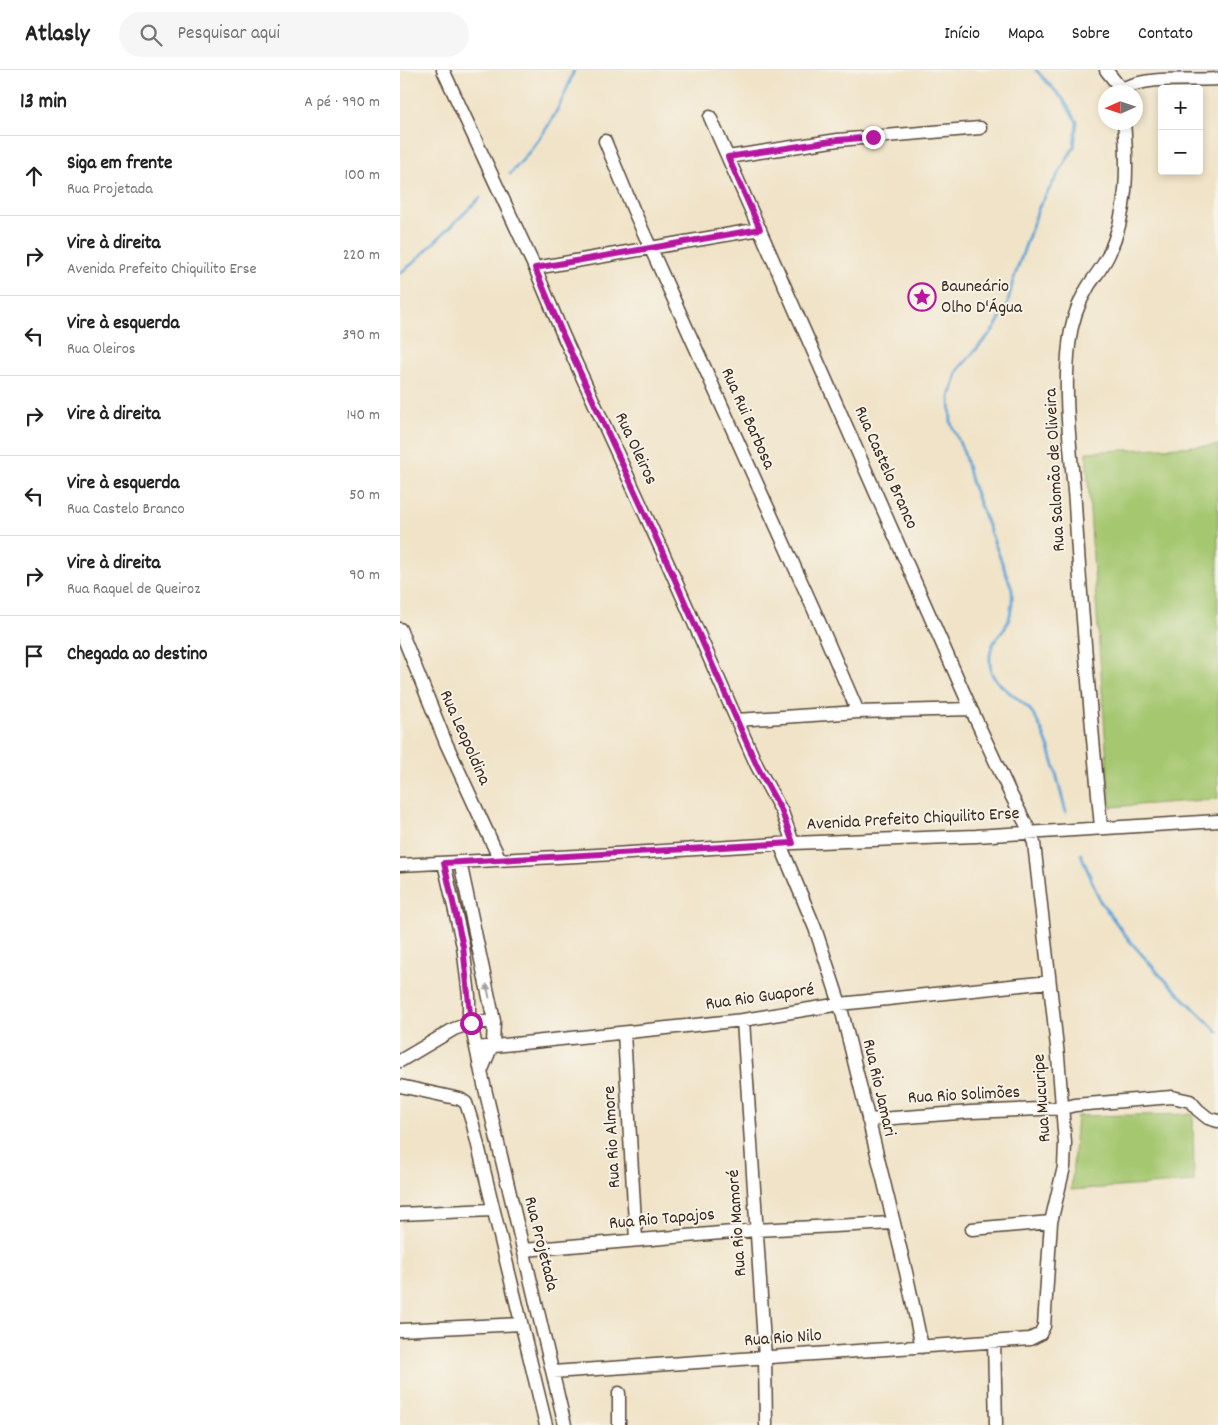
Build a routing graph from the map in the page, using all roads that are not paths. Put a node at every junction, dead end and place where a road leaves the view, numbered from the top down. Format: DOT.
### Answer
graph roads {
  1 [pos="443,70"];
  2 [pos="1106,70"];
  3 [pos="1218,79"];
  4 [pos="1117,85"];
  5 [pos="1128,85"];
  6 [pos="710,117"];
  7 [pos="980,128"];
  8 [pos="1124,130"];
  9 [pos="605,140"];
  10 [pos="728,157"];
  11 [pos="760,229"];
  12 [pos="651,248"];
  13 [pos="535,268"];
  14 [pos="400,630"];
  15 [pos="971,709"];
  16 [pos="858,712"];
  17 [pos="737,720"];
  18 [pos="1218,821"];
  19 [pos="1101,828"];
  20 [pos="1030,832"];
  21 [pos="787,843"];
  22 [pos="500,860"];
  23 [pos="460,862"];
  24 [pos="444,863"];
  25 [pos="400,865"];
  26 [pos="1049,982"];
  27 [pos="840,1004"];
  28 [pos="743,1020"];
  29 [pos="494,1021"];
  30 [pos="471,1023"];
  31 [pos="624,1033"];
  32 [pos="492,1046"];
  33 [pos="476,1048"];
  34 [pos="400,1061"];
  35 [pos="481,1072"];
  36 [pos="400,1086"];
  37 [pos="1063,1108"];
  38 [pos="868,1120"];
  39 [pos="1218,1121"];
  40 [pos="492,1210"];
  41 [pos="400,1214"];
  42 [pos="1051,1222"];
  43 [pos="893,1223"];
  44 [pos="972,1229"];
  45 [pos="756,1230"];
  46 [pos="636,1240"];
  47 [pos="524,1250"];
  48 [pos="521,1324"];
  49 [pos="400,1330"];
  50 [pos="1015,1339"];
  51 [pos="994,1342"];
  52 [pos="922,1347"];
  53 [pos="765,1358"];
  54 [pos="553,1372"];
  55 [pos="619,1393"];
  56 [pos="546,1425"];
  57 [pos="566,1425"];
  58 [pos="620,1425"];
  59 [pos="766,1425"];
  60 [pos="996,1425"];
  1 -- 13 [label="street, Rua Oleiros"];
  2 -- 4 [label="street"];
  3 -- 5 [label="street"];
  6 -- 10 [label="street, Rua Castelo Branco"];
  7 -- 10 [label="street"];
  8 -- 19 [label="street, Rua Salomão de Oliveira"];
  9 -- 12 [label="street, Rua Rui Barbosa"];
  10 -- 11 [label="street, Rua Castelo Branco"];
  11 -- 12 [label="street"];
  11 -- 15 [label="street, Rua Castelo Branco"];
  12 -- 13 [label="street"];
  12 -- 16 [label="street, Rua Rui Barbosa"];
  13 -- 17 [label="street, Rua Oleiros"];
  14 -- 22 [label="street, Rua Leopoldina"];
  15 -- 16 [label="street"];
  15 -- 20 [label="street, Rua Castelo Branco"];
  16 -- 17 [label="street"];
  17 -- 21 [label="street, Rua Oleiros"];
  18 -- 19 [label="street, Avenida Prefeito Chiquilito Erse"];
  19 -- 20 [label="street, Avenida Prefeito Chiquilito Erse"];
  20 -- 21 [label="street, Avenida Prefeito Chiquilito Erse"];
  20 -- 26 [label="street, Rua Mucuripe"];
  21 -- 22 [label="street, Avenida Prefeito Chiquilito Erse"];
  21 -- 27 [label="street, Rua Rio Jamari"];
  22 -- 23 [label="street, Avenida Prefeito Chiquilito Erse"];
  23 -- 24 [label="street, Avenida Prefeito Chiquilito Erse"];
  29 -- 23 [label="street, one-way"];
  24 -- 25 [label="street, Avenida Prefeito Chiquilito Erse"];
  24 -- 30 [label="street, Rua Projetada"];
  26 -- 27 [label="street, Rua Rio Guaporé"];
  26 -- 37 [label="street, Rua Mucuripe"];
  27 -- 28 [label="street, Rua Rio Guaporé"];
  27 -- 38 [label="street, Rua Rio Jamari"];
  28 -- 31 [label="street, Rua Rio Guaporé"];
  28 -- 45 [label="street, Rua Rio Mamoré"];
  29 -- 30 [label="street"];
  29 -- 32 [label="street"];
  30 -- 33 [label="street, Rua Projetada"];
  30 -- 34 [label="street"];
  31 -- 32 [label="street, Rua Rio Guaporé"];
  31 -- 46 [label="street, Rua Rio Almore"];
  32 -- 33 [label="street, Rua Rio Guaporé"];
  32 -- 35 [label="street"];
  33 -- 35 [label="street, Rua Projetada"];
  35 -- 47 [label="street, Rua Projetada"];
  36 -- 40 [label="street"];
  37 -- 38 [label="street, Rua Rio Solimões"];
  37 -- 39 [label="street, Rua Rio Solimões"];
  37 -- 42 [label="street, Rua Mucuripe"];
  38 -- 43 [label="street, Rua Rio Jamari"];
  40 -- 41 [label="street"];
  40 -- 48 [label="street"];
  42 -- 44 [label="street"];
  42 -- 50 [label="street, Rua Mucuripe"];
  43 -- 45 [label="street, Rua Rio Tapajos"];
  43 -- 52 [label="street, Rua Rio Jamari"];
  45 -- 46 [label="street, Rua Rio Tapajos"];
  45 -- 53 [label="street, Rua Rio Mamoré"];
  46 -- 47 [label="street, Rua Rio Tapajos"];
  47 -- 54 [label="street, Rua Projetada"];
  48 -- 49 [label="street"];
  48 -- 56 [label="street"];
  50 -- 51 [label="street, Rua Rio Nilo"];
  51 -- 52 [label="street, Rua Rio Nilo"];
  51 -- 60 [label="street"];
  52 -- 53 [label="street, Rua Rio Nilo"];
  53 -- 54 [label="street, Rua Rio Nilo"];
  53 -- 59 [label="street, Rua Rio Mamoré"];
  54 -- 57 [label="street, Rua Projetada"];
  55 -- 58 [label="street"];
}
